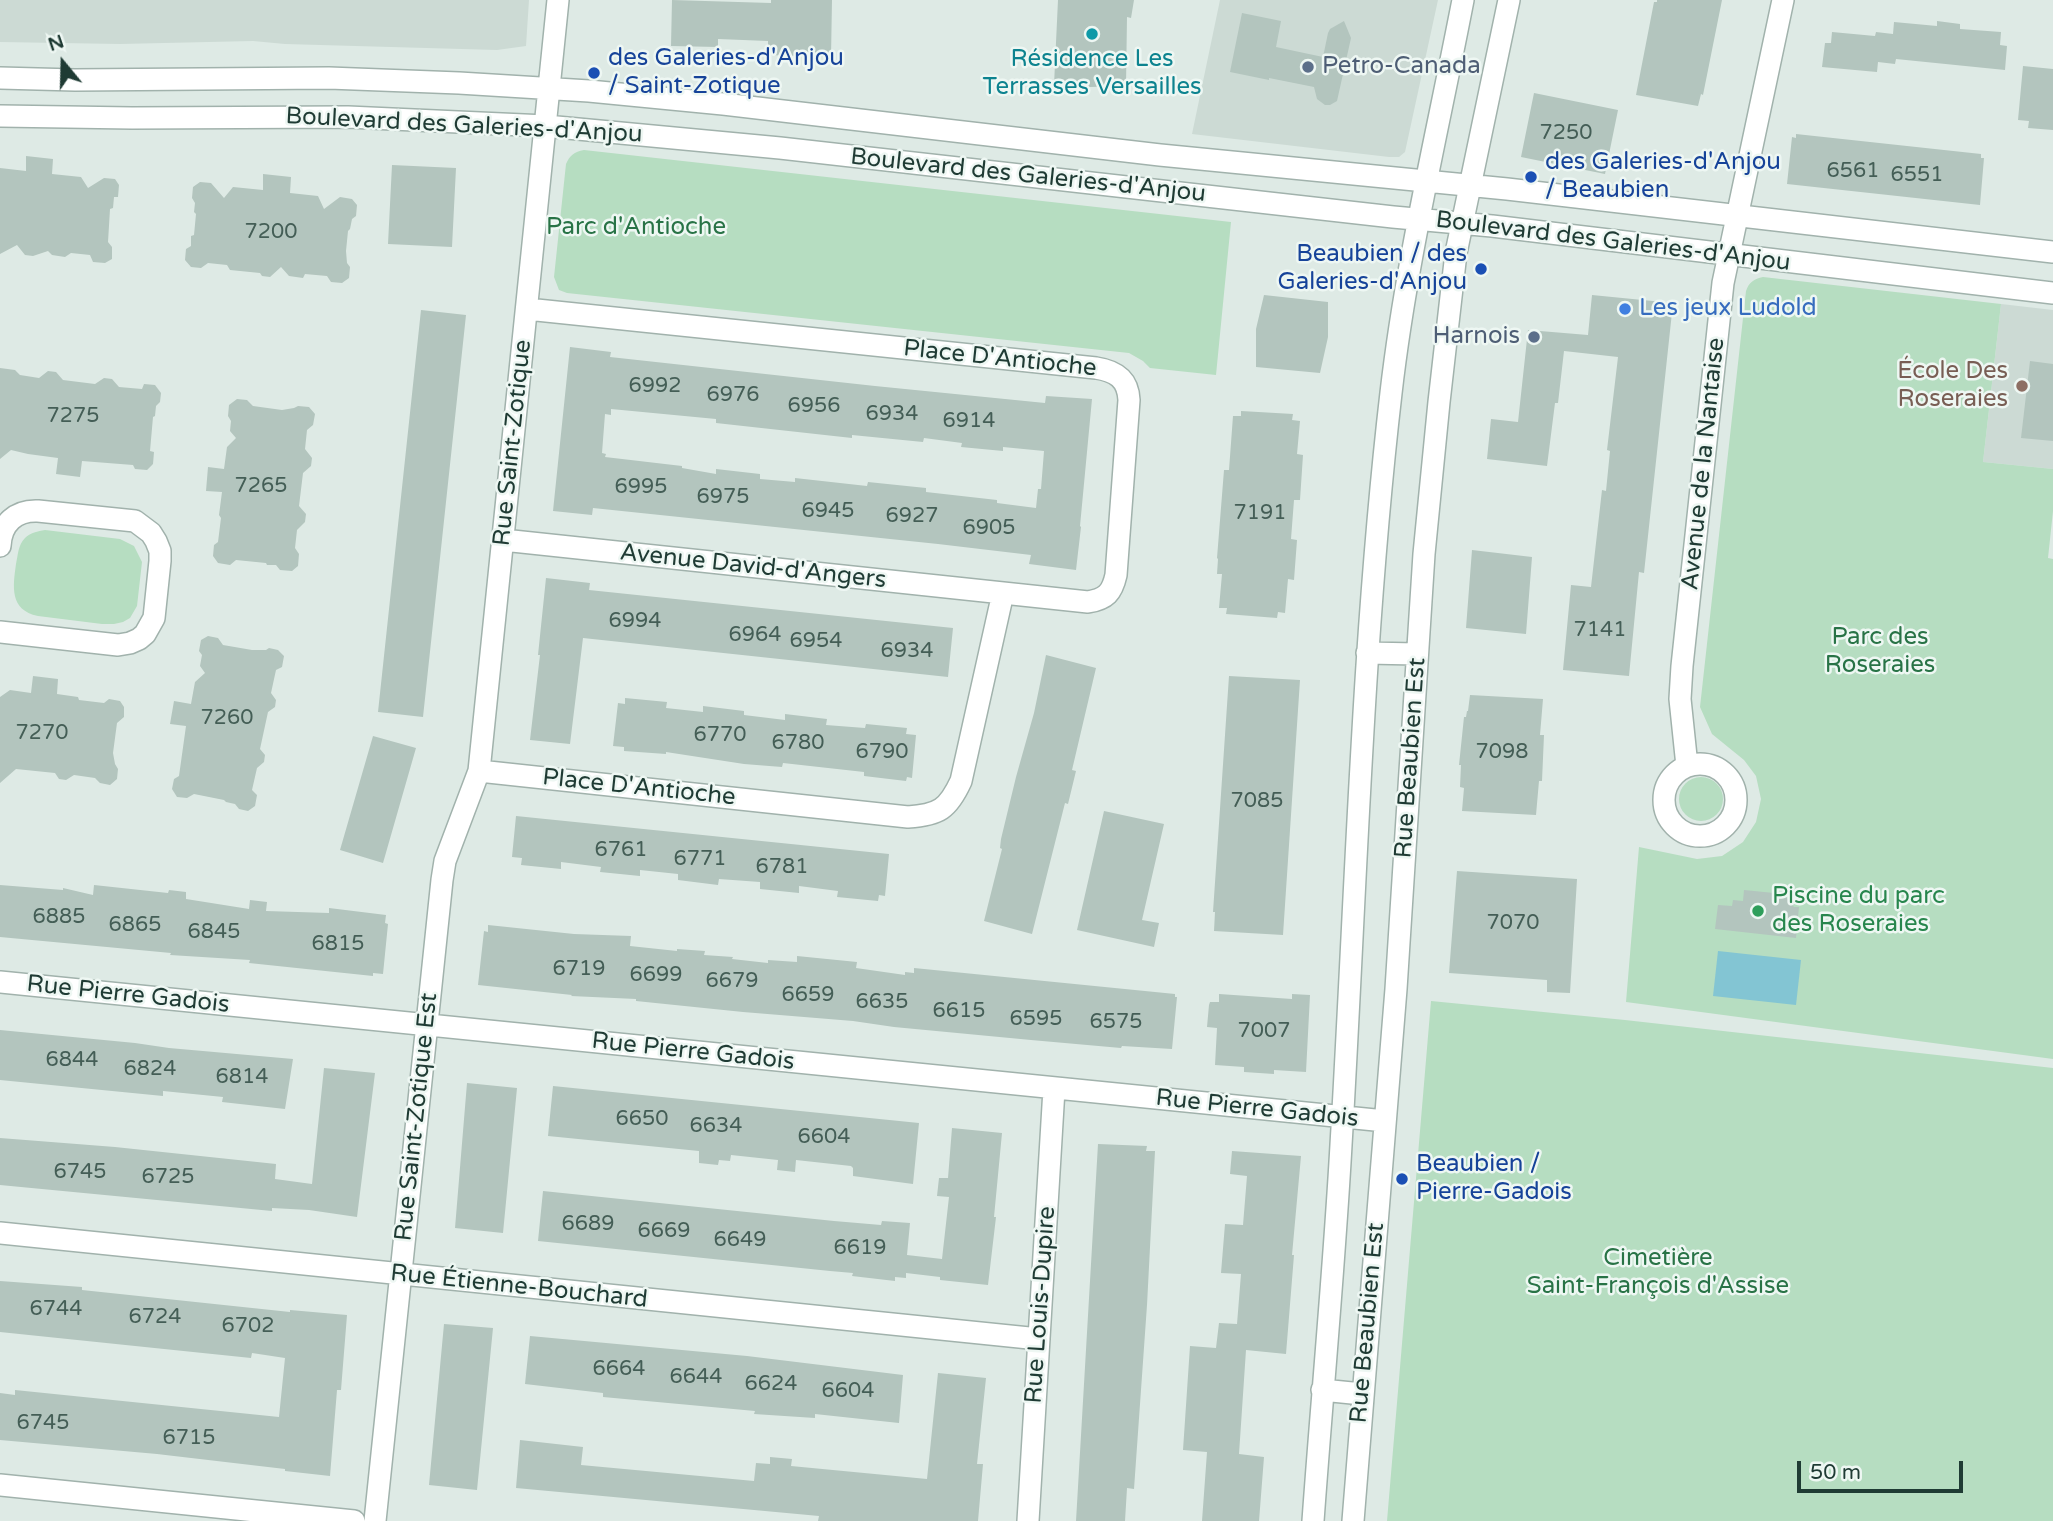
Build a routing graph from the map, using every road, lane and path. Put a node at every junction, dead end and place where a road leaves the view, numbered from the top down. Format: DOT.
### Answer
graph roads {
  1 [pos="558,0"];
  2 [pos="1463,0"];
  3 [pos="1509,0"];
  4 [pos="1783,0"];
  5 [pos="0,78"];
  6 [pos="550,88"];
  7 [pos="0,116"];
  8 [pos="546,127"];
  9 [pos="1427,183"];
  10 [pos="1471,186"];
  11 [pos="1736,216"];
  12 [pos="1419,219"];
  13 [pos="1462,223"];
  14 [pos="2053,252"];
  15 [pos="1728,254"];
  16 [pos="2053,293"];
  17 [pos="527,309"];
  18 [pos="503,540"];
  19 [pos="0,546"];
  20 [pos="1003,593"];
  21 [pos="0,632"];
  22 [pos="1367,653"];
  23 [pos="1418,654"];
  24 [pos="1687,766"];
  25 [pos="480,771"];
  26 [pos="442,880"];
  27 [pos="0,982"];
  28 [pos="426,1026"];
  29 [pos="1054,1089"];
  30 [pos="1342,1118"];
  31 [pos="1385,1121"];
  32 [pos="0,1233"];
  33 [pos="400,1275"];
  34 [pos="1039,1339"];
  35 [pos="1322,1390"];
  36 [pos="1362,1394"];
  37 [pos="0,1485"];
  38 [pos="354,1521"];
  39 [pos="375,1521"];
  40 [pos="1028,1521"];
  41 [pos="1313,1521"];
  42 [pos="1353,1521"];
  1 -- 6 [label="street, Rue Saint-Zotique"];
  2 -- 9 [label="street, Rue Beaubien Est"];
  3 -- 10 [label="street, Rue Beaubien Est"];
  4 -- 11 [label="street, Avenue de la Nantaise"];
  5 -- 6 [label="street, Boulevard des Galeries-d'Anjou"];
  6 -- 8 [label="street, Rue Saint-Zotique"];
  6 -- 9 [label="street, Boulevard des Galeries-d'Anjou"];
  7 -- 8 [label="street, Boulevard des Galeries-d'Anjou"];
  8 -- 12 [label="street, Boulevard des Galeries-d'Anjou"];
  8 -- 17 [label="street, Rue Saint-Zotique"];
  9 -- 10 [label="street, Boulevard des Galeries-d'Anjou"];
  9 -- 12 [label="street, Rue Beaubien Est"];
  10 -- 11 [label="street, Boulevard des Galeries-d'Anjou"];
  10 -- 13 [label="street, Rue Beaubien Est"];
  11 -- 14 [label="street, Boulevard des Galeries-d'Anjou"];
  11 -- 15 [label="street, Avenue de la Nantaise"];
  12 -- 13 [label="street, Boulevard des Galeries-d'Anjou"];
  12 -- 22 [label="street, Rue Beaubien Est"];
  13 -- 15 [label="street, Boulevard des Galeries-d'Anjou"];
  13 -- 23 [label="street, Rue Beaubien Est"];
  15 -- 16 [label="street, Boulevard des Galeries-d'Anjou"];
  15 -- 24 [label="street, Avenue de la Nantaise"];
  17 -- 18 [label="street, Rue Saint-Zotique"];
  17 -- 20 [label="street, Place D'Antioche"];
  18 -- 20 [label="street, Avenue David-d'Angers"];
  18 -- 25 [label="street, Rue Saint-Zotique"];
  19 -- 21 [label="street"];
  20 -- 25 [label="street, Place D'Antioche"];
  22 -- 23 [label="street"];
  22 -- 30 [label="street, Rue Beaubien Est"];
  23 -- 31 [label="street, Rue Beaubien Est"];
  25 -- 26 [label="street, Rue Saint-Zotique"];
  26 -- 28 [label="street, Rue Saint-Zotique Est"];
  27 -- 28 [label="street, Rue Pierre Gadois"];
  28 -- 29 [label="street, Rue Pierre Gadois"];
  28 -- 33 [label="street, Rue Saint-Zotique Est"];
  29 -- 30 [label="street, Rue Pierre Gadois"];
  29 -- 34 [label="street, Rue Louis-Dupire"];
  30 -- 31 [label="street, Rue Pierre Gadois"];
  30 -- 35 [label="street, Rue Beaubien Est"];
  31 -- 36 [label="street, Rue Beaubien Est"];
  32 -- 33 [label="street, Rue Étienne-Bouchard"];
  33 -- 34 [label="street, Rue Étienne-Bouchard"];
  33 -- 39 [label="street, Rue Saint-Zotique Est"];
  34 -- 40 [label="street, Rue Louis-Dupire"];
  35 -- 36 [label="street"];
  35 -- 41 [label="street, Rue Beaubien Est"];
  36 -- 42 [label="street, Rue Beaubien Est"];
  37 -- 38 [label="street"];
}
